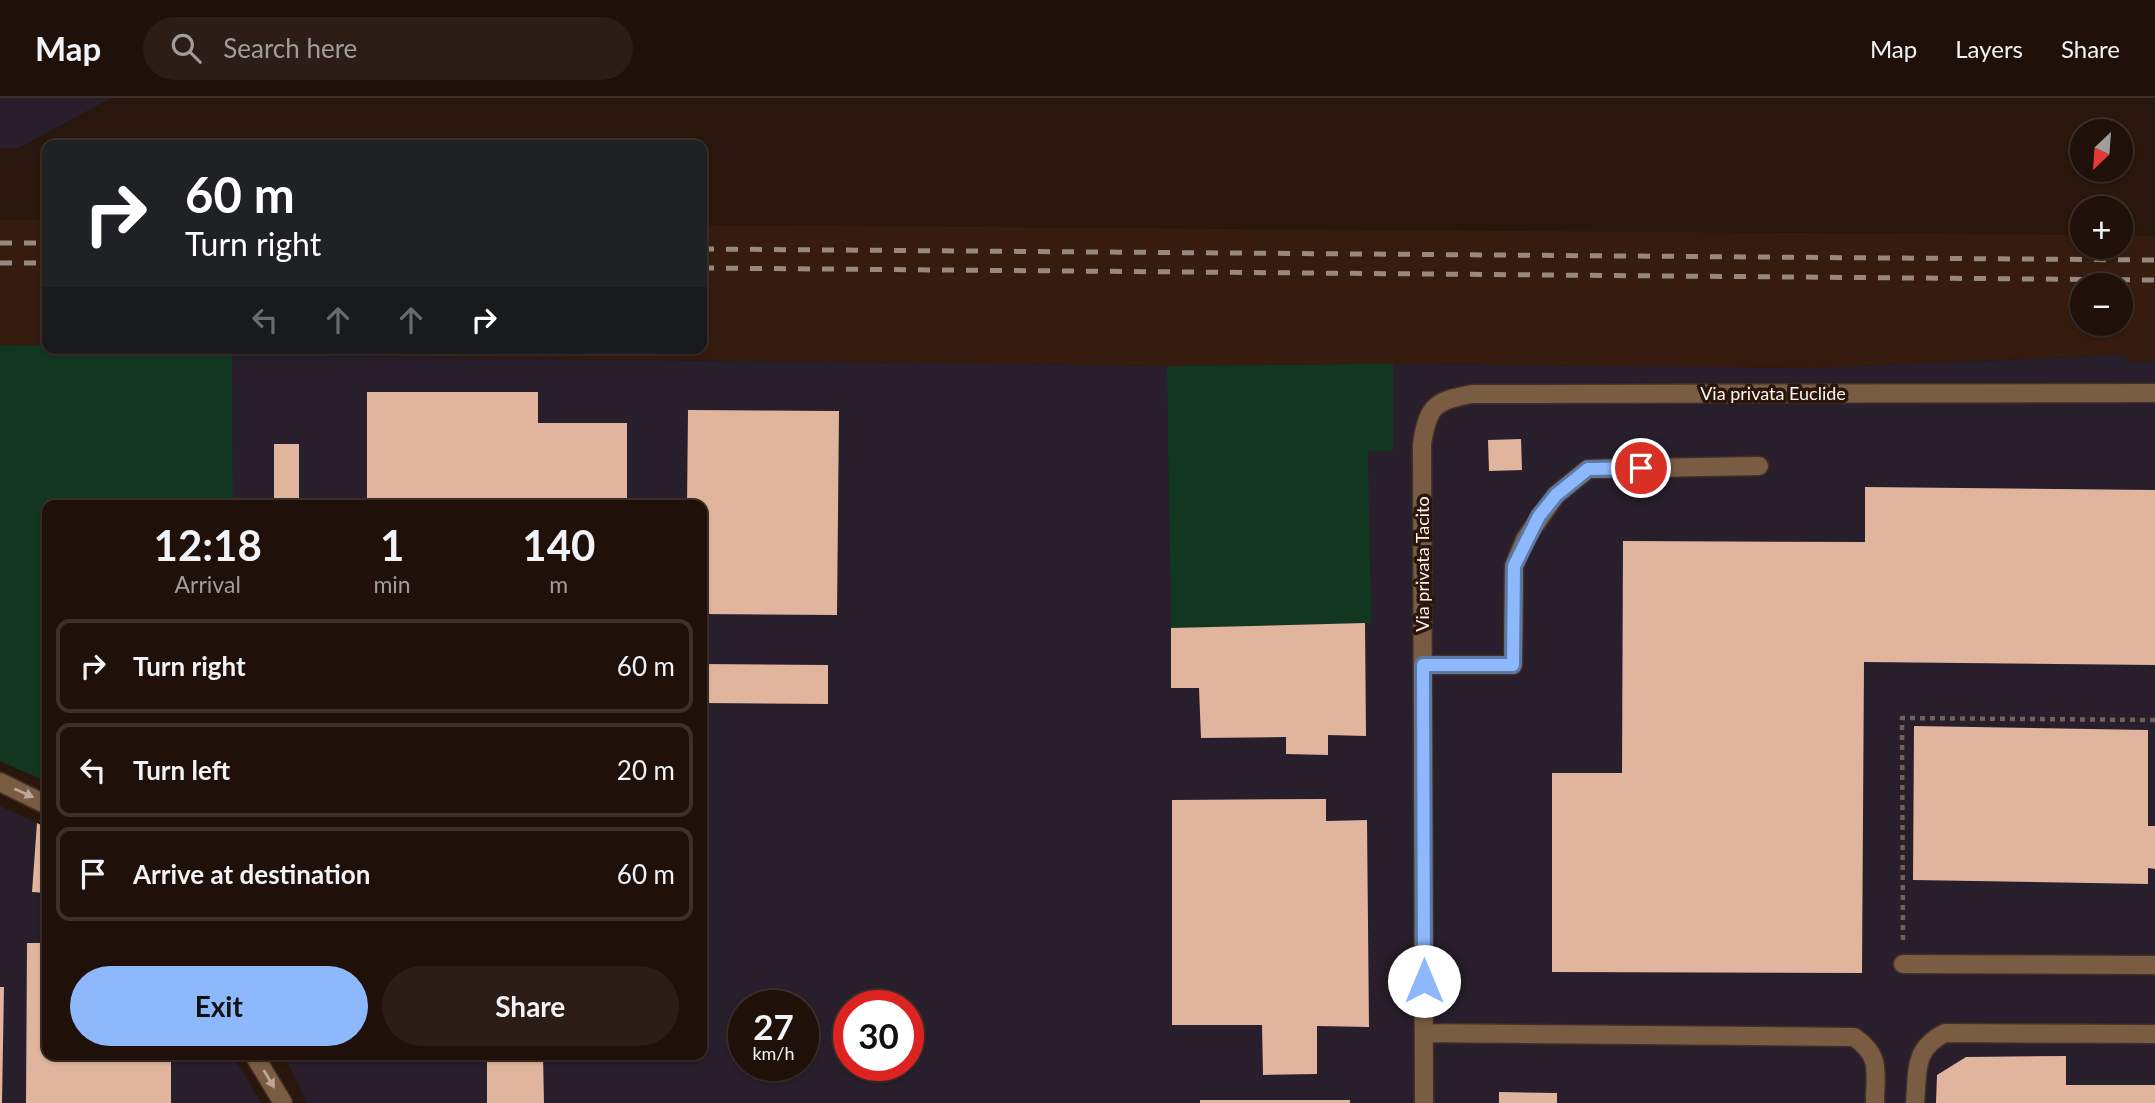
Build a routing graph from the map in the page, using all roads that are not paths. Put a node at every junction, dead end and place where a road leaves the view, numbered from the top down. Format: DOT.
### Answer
graph roads {
  1 [pos="2155,393"];
  2 [pos="1422,444"];
  3 [pos="1759,466"];
  4 [pos="1423,665"];
  5 [pos="0,782"];
  6 [pos="42,803"];
  7 [pos="1903,964"];
  8 [pos="2155,965"];
  9 [pos="1424,1033"];
  10 [pos="2155,1034"];
  11 [pos="257,1060"];
  12 [pos="283,1103"];
  13 [pos="1424,1103"];
  14 [pos="1875,1103"];
  15 [pos="1915,1103"];
  1 -- 2 [label="street, Via privata Euclide"];
  2 -- 4 [label="street, Via privata Tacito"];
  3 -- 4 [label="street"];
  4 -- 9 [label="street, Via privata Tacito"];
  5 -- 6 [label="street, one-way"];
  7 -- 8 [label="street"];
  9 -- 13 [label="street, Via privata Tacito"];
  9 -- 14 [label="street"];
  10 -- 15 [label="street"];
  11 -- 12 [label="street, one-way"];
}
